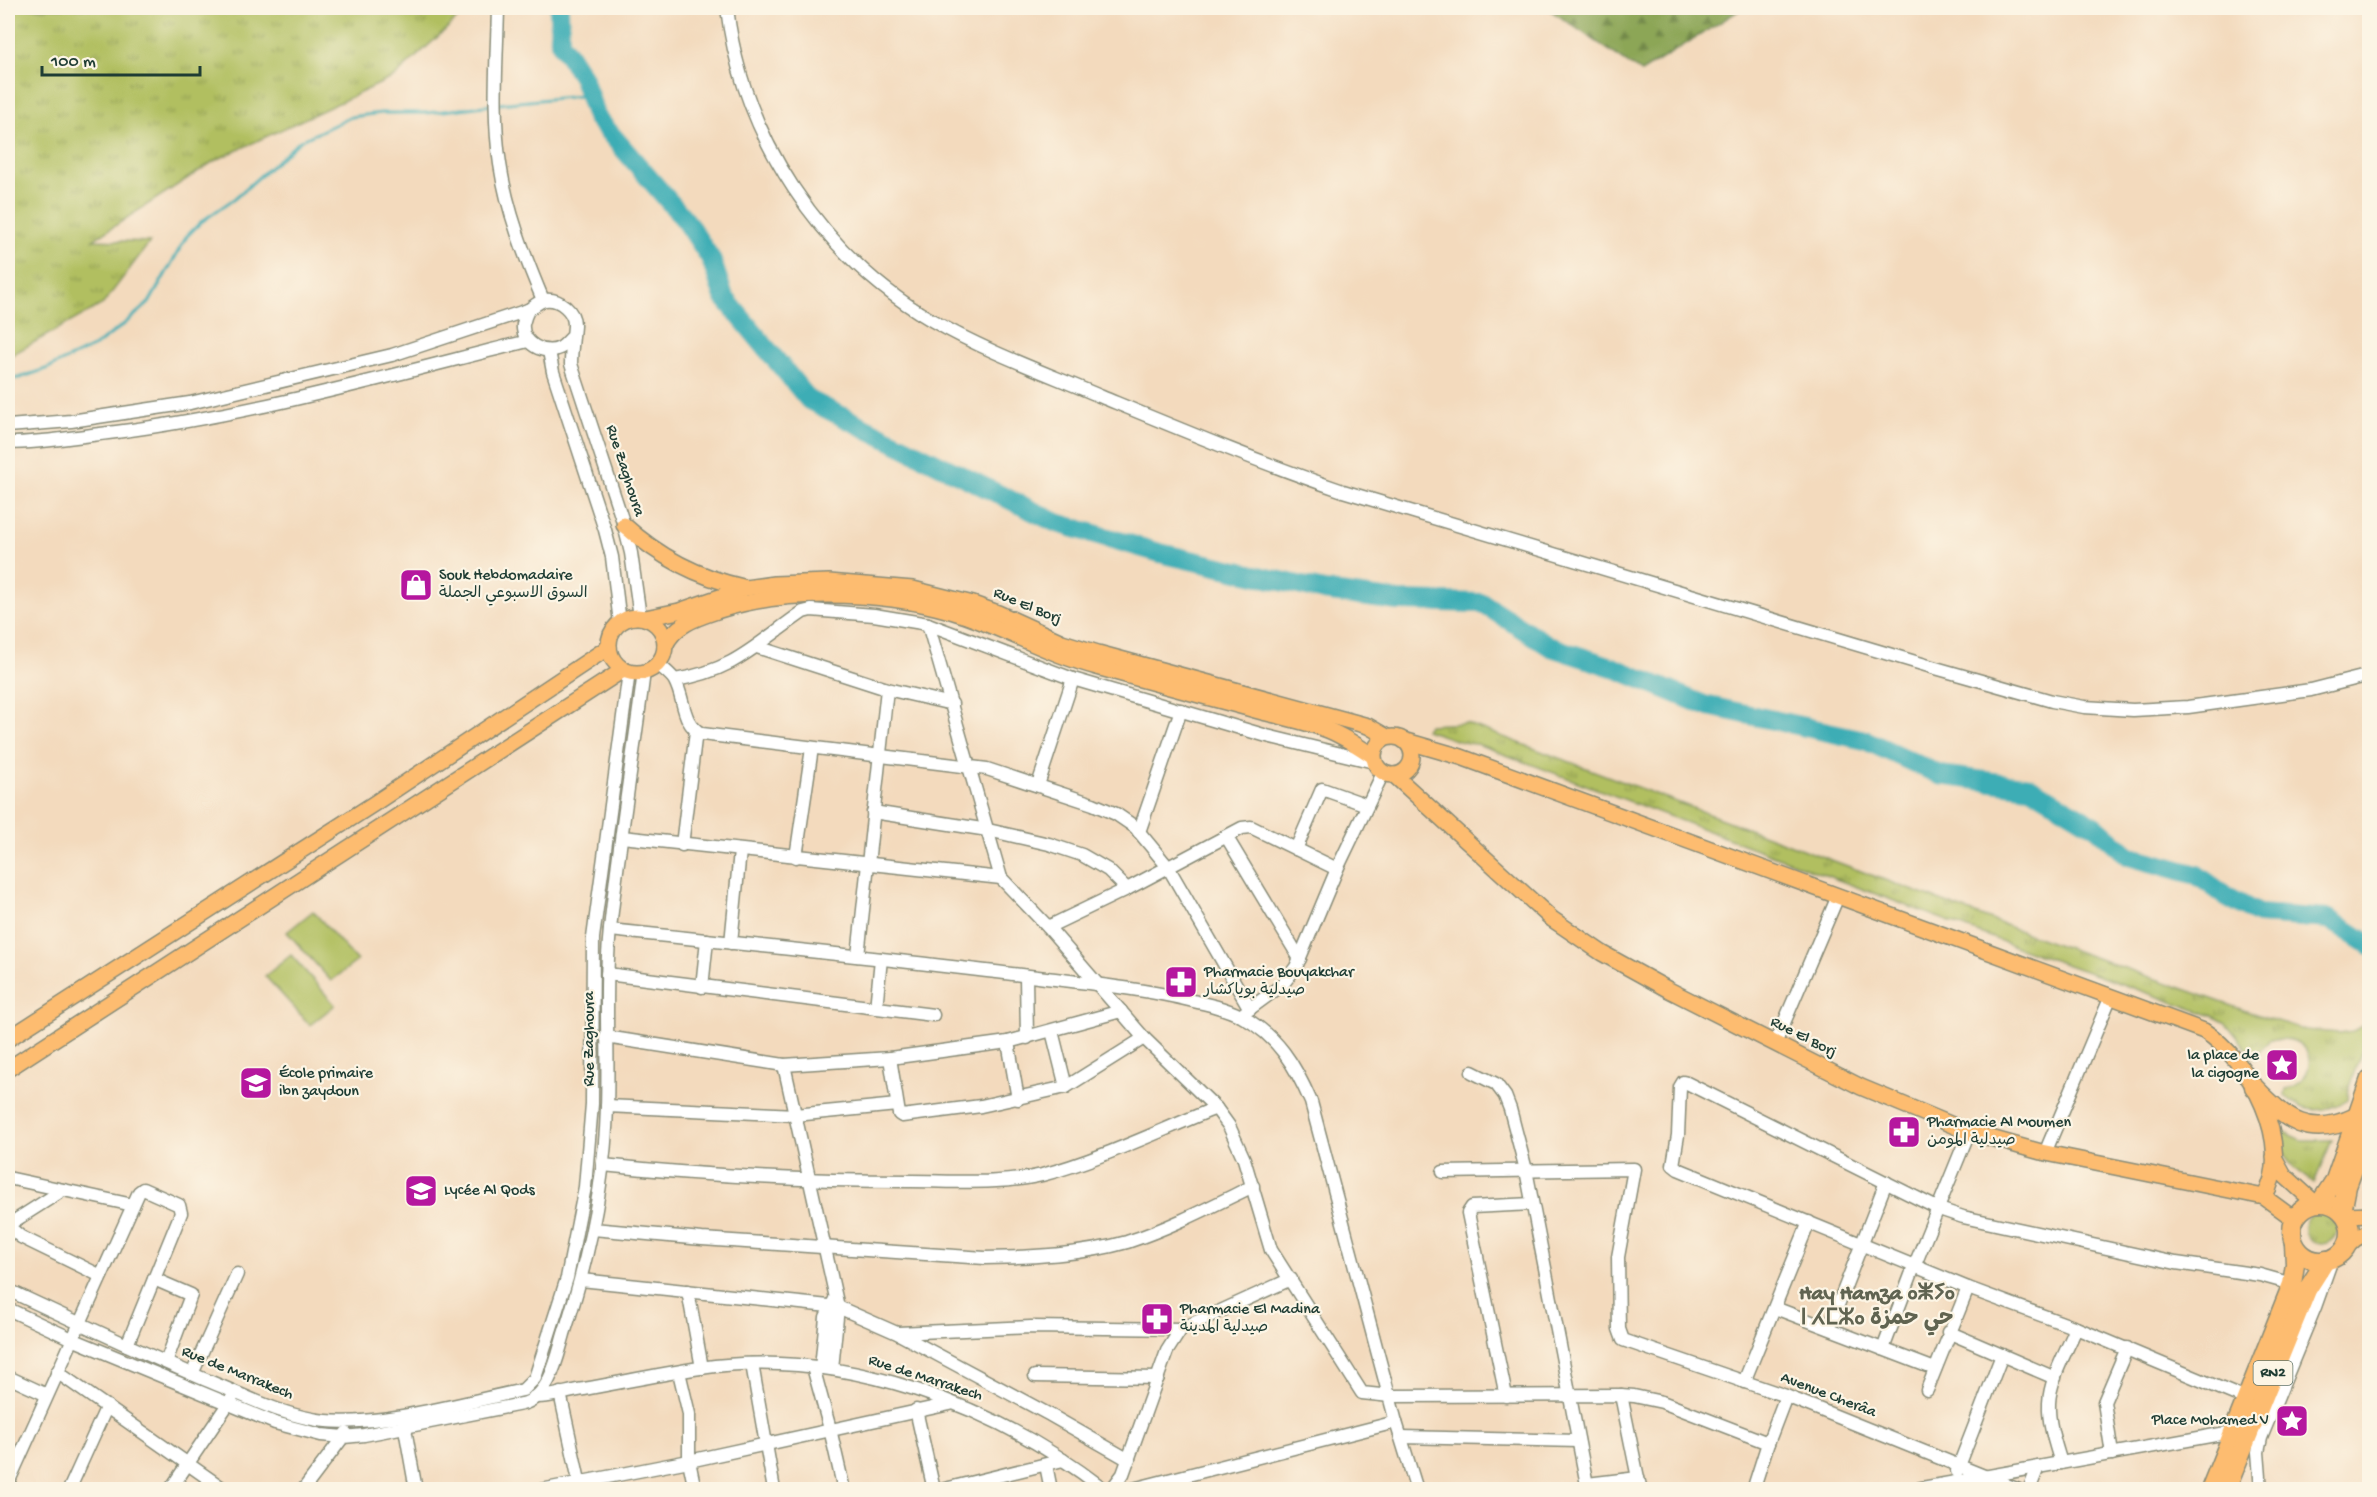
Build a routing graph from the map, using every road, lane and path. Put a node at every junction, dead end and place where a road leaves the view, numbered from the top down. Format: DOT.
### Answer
graph roads {
  1 [pos="498,8"];
  2 [pos="727,8"];
  3 [pos="543,300"];
  4 [pos="528,310"];
  5 [pos="571,338"];
  6 [pos="528,341"];
  7 [pos="549,351"];
  8 [pos="8,426"];
  9 [pos="8,443"];
  10 [pos="624,525"];
  11 [pos="746,588"];
  12 [pos="643,618"];
  13 [pos="620,622"];
  14 [pos="928,624"];
  15 [pos="665,646"];
  16 [pos="757,646"];
  17 [pos="609,647"];
  18 [pos="639,670"];
  19 [pos="2366,674"];
  20 [pos="1072,679"];
  21 [pos="675,680"];
  22 [pos="887,689"];
  23 [pos="952,704"];
  24 [pos="1181,710"];
  25 [pos="696,731"];
  26 [pos="1387,737"];
  27 [pos="1406,741"];
  28 [pos="812,748"];
  29 [pos="881,755"];
  30 [pos="970,766"];
  31 [pos="1381,766"];
  32 [pos="1038,785"];
  33 [pos="375,803"];
  34 [pos="1368,805"];
  35 [pos="873,812"];
  36 [pos="388,821"];
  37 [pos="988,830"];
  38 [pos="1139,832"];
  39 [pos="1226,836"];
  40 [pos="622,837"];
  41 [pos="682,845"];
  42 [pos="1296,849"];
  43 [pos="740,851"];
  44 [pos="796,857"];
  45 [pos="867,865"];
  46 [pos="1168,867"];
  47 [pos="1337,869"];
  48 [pos="1001,878"];
  49 [pos="1127,889"];
  50 [pos="1838,896"];
  51 [pos="1048,927"];
  52 [pos="610,930"];
  53 [pos="707,940"];
  54 [pos="730,943"];
  55 [pos="858,956"];
  56 [pos="881,959"];
  57 [pos="1300,959"];
  58 [pos="607,974"];
  59 [pos="1026,976"];
  60 [pos="1097,984"];
  61 [pos="702,987"];
  62 [pos="2111,996"];
  63 [pos="876,1008"];
  64 [pos="1121,1011"];
  65 [pos="1245,1012"];
  66 [pos="933,1015"];
  67 [pos="1052,1031"];
  68 [pos="606,1037"];
  69 [pos="1027,1038"];
  70 [pos="1144,1038"];
  71 [pos="8,1039"];
  72 [pos="1008,1042"];
  73 [pos="1775,1044"];
  74 [pos="890,1058"];
  75 [pos="784,1065"];
  76 [pos="8,1069"];
  77 [pos="1472,1072"];
  78 [pos="2370,1079"];
  79 [pos="1066,1087"];
  80 [pos="2254,1087"];
  81 [pos="1018,1099"];
  82 [pos="897,1105"];
  83 [pos="607,1106"];
  84 [pos="1216,1108"];
  85 [pos="795,1114"];
  86 [pos="2364,1126"];
  87 [pos="1970,1132"];
  88 [pos="2046,1153"];
  89 [pos="2370,1156"];
  90 [pos="2274,1157"];
  91 [pos="603,1165"];
  92 [pos="1526,1170"];
  93 [pos="1443,1172"];
  94 [pos="8,1178"];
  95 [pos="812,1181"];
  96 [pos="1886,1182"];
  97 [pos="1253,1186"];
  98 [pos="63,1190"];
  99 [pos="2264,1197"];
  100 [pos="2317,1203"];
  101 [pos="1532,1204"];
  102 [pos="133,1205"];
  103 [pos="1939,1209"];
  104 [pos="2344,1214"];
  105 [pos="2370,1214"];
  106 [pos="2294,1219"];
  107 [pos="1809,1222"];
  108 [pos="8,1225"];
  109 [pos="593,1229"];
  110 [pos="2370,1231"];
  111 [pos="2294,1244"];
  112 [pos="1863,1245"];
  113 [pos="826,1247"];
  114 [pos="2334,1256"];
  115 [pos="1914,1267"];
  116 [pos="237,1274"];
  117 [pos="101,1276"];
  118 [pos="154,1279"];
  119 [pos="1291,1279"];
  120 [pos="581,1280"];
  121 [pos="2292,1284"];
  122 [pos="1968,1288"];
  123 [pos="8,1290"];
  124 [pos="688,1291"];
  125 [pos="835,1304"];
  126 [pos="1775,1308"];
  127 [pos="8,1309"];
  128 [pos="79,1323"];
  129 [pos="1829,1328"];
  130 [pos="2076,1328"];
  131 [pos="1181,1329"];
  132 [pos="1948,1332"];
  133 [pos="897,1333"];
  134 [pos="72,1339"];
  135 [pos="127,1345"];
  136 [pos="2127,1348"];
  137 [pos="1883,1349"];
  138 [pos="2002,1355"];
  139 [pos="165,1362"];
  140 [pos="752,1364"];
  141 [pos="702,1368"];
  142 [pos="822,1368"];
  143 [pos="1935,1369"];
  144 [pos="57,1372"];
  145 [pos="679,1372"];
  146 [pos="192,1374"];
  147 [pos="1035,1376"];
  148 [pos="8,1377"];
  149 [pos="1158,1378"];
  150 [pos="2055,1378"];
  151 [pos="1744,1382"];
  152 [pos="523,1390"];
  153 [pos="1927,1390"];
  154 [pos="236,1392"];
  155 [pos="560,1393"];
  156 [pos="47,1395"];
  157 [pos="1621,1395"];
  158 [pos="1390,1396"];
  159 [pos="1506,1396"];
  160 [pos="1569,1396"];
  161 [pos="1786,1396"];
  162 [pos="537,1397"];
  163 [pos="2246,1400"];
  164 [pos="952,1403"];
  165 [pos="227,1404"];
  166 [pos="106,1406"];
  167 [pos="916,1410"];
  168 [pos="403,1415"];
  169 [pos="352,1421"];
  170 [pos="1396,1422"];
  171 [pos="405,1429"];
  172 [pos="830,1429"];
  173 [pos="2232,1432"];
  174 [pos="344,1437"];
  175 [pos="1401,1437"];
  176 [pos="1578,1441"];
  177 [pos="764,1443"];
  178 [pos="1768,1443"];
  179 [pos="2112,1454"];
  180 [pos="1063,1460"];
  181 [pos="1129,1460"];
  182 [pos="689,1461"];
  183 [pos="188,1462"];
  184 [pos="2061,1463"];
  185 [pos="1046,1465"];
  186 [pos="1959,1466"];
  187 [pos="2038,1467"];
  188 [pos="11,1468"];
  189 [pos="1985,1476"];
  190 [pos="1953,1482"];
  191 [pos="8,1483"];
  192 [pos="1640,1484"];
  193 [pos="580,1485"];
  194 [pos="1587,1487"];
  195 [pos="1916,1489"];
  196 [pos="69,1490"];
  197 [pos="170,1490"];
  198 [pos="225,1490"];
  199 [pos="303,1490"];
  200 [pos="416,1490"];
  201 [pos="541,1490"];
  202 [pos="695,1490"];
  203 [pos="774,1490"];
  204 [pos="843,1490"];
  205 [pos="934,1490"];
  206 [pos="941,1490"];
  207 [pos="1051,1490"];
  208 [pos="1105,1490"];
  209 [pos="1111,1490"];
  210 [pos="1129,1490"];
  211 [pos="1417,1490"];
  212 [pos="1753,1490"];
  213 [pos="2019,1490"];
  214 [pos="2029,1490"];
  215 [pos="2210,1490"];
  216 [pos="2226,1490"];
  217 [pos="2261,1490"];
  1 -- 3 [label="street"];
  2 -- 19 [label="street"];
  3 -- 4 [label="street"];
  3 -- 5 [label="street, Rue Zaghoura"];
  4 -- 6 [label="street"];
  4 -- 8 [label="street"];
  5 -- 7 [label="street"];
  5 -- 10 [label="street, Rue Zaghoura"];
  6 -- 7 [label="street"];
  6 -- 9 [label="street"];
  7 -- 13 [label="street"];
  10 -- 11 [label="main road"];
  10 -- 12 [label="street, Rue Zaghoura"];
  11 -- 12 [label="main road, Rue El Borj"];
  11 -- 26 [label="main road, Rue El Borj"];
  12 -- 13 [label="main road"];
  12 -- 15 [label="main road"];
  13 -- 17 [label="main road"];
  14 -- 16 [label="street"];
  14 -- 20 [label="street"];
  14 -- 23 [label="street"];
  15 -- 18 [label="main road"];
  15 -- 31 [label="main road, Rue El Borj"];
  16 -- 21 [label="street"];
  16 -- 22 [label="street"];
  17 -- 18 [label="main road"];
  17 -- 33 [label="main road"];
  18 -- 21 [label="street"];
  18 -- 36 [label="main road"];
  18 -- 40 [label="street, Rue Zaghoura"];
  18 -- 152 [label="street, Rue Zaghoura"];
  20 -- 24 [label="street"];
  20 -- 32 [label="street"];
  21 -- 25 [label="street"];
  22 -- 23 [label="street"];
  22 -- 29 [label="street"];
  23 -- 30 [label="street"];
  24 -- 31 [label="street"];
  24 -- 38 [label="street"];
  25 -- 28 [label="street"];
  25 -- 41 [label="street"];
  26 -- 27 [label="main road"];
  26 -- 31 [label="main road"];
  27 -- 31 [label="main road"];
  27 -- 50 [label="main road"];
  28 -- 29 [label="street"];
  28 -- 44 [label="street"];
  29 -- 30 [label="street"];
  29 -- 35 [label="street"];
  30 -- 32 [label="street"];
  30 -- 37 [label="street"];
  31 -- 34 [label="street"];
  31 -- 73 [label="main road, Rue El Borj"];
  32 -- 38 [label="street"];
  33 -- 36 [label="main road"];
  33 -- 71 [label="main road"];
  34 -- 42 [label="street"];
  34 -- 47 [label="street"];
  35 -- 37 [label="street"];
  35 -- 45 [label="street"];
  36 -- 76 [label="main road"];
  37 -- 48 [label="street"];
  37 -- 49 [label="street"];
  38 -- 46 [label="street"];
  39 -- 42 [label="street"];
  39 -- 46 [label="street"];
  39 -- 57 [label="street"];
  40 -- 41 [label="street"];
  40 -- 52 [label="street, Rue Zaghoura"];
  41 -- 43 [label="street"];
  42 -- 47 [label="street"];
  43 -- 44 [label="street"];
  43 -- 54 [label="street"];
  44 -- 45 [label="street"];
  45 -- 48 [label="street"];
  45 -- 55 [label="street"];
  46 -- 49 [label="street"];
  46 -- 65 [label="street"];
  47 -- 57 [label="street"];
  48 -- 51 [label="street"];
  49 -- 51 [label="street"];
  50 -- 62 [label="main road"];
  50 -- 73 [label="street"];
  51 -- 60 [label="street"];
  52 -- 53 [label="street"];
  52 -- 58 [label="street, Rue Zaghoura"];
  53 -- 54 [label="street"];
  53 -- 61 [label="street"];
  54 -- 55 [label="street"];
  55 -- 56 [label="street"];
  56 -- 59 [label="street"];
  56 -- 63 [label="street"];
  57 -- 65 [label="street"];
  58 -- 61 [label="street"];
  58 -- 68 [label="street, Rue Zaghoura"];
  59 -- 60 [label="street"];
  59 -- 69 [label="street"];
  60 -- 64 [label="street"];
  60 -- 65 [label="street"];
  61 -- 63 [label="street"];
  62 -- 80 [label="main road"];
  62 -- 88 [label="street"];
  63 -- 66 [label="street"];
  64 -- 67 [label="street"];
  64 -- 70 [label="street"];
  65 -- 158 [label="street"];
  67 -- 69 [label="street"];
  67 -- 79 [label="street"];
  68 -- 75 [label="street"];
  68 -- 83 [label="street, Rue Zaghoura"];
  69 -- 72 [label="street"];
  70 -- 79 [label="street"];
  70 -- 84 [label="street"];
  72 -- 74 [label="street"];
  72 -- 81 [label="street"];
  73 -- 87 [label="main road, Rue El Borj"];
  74 -- 75 [label="street"];
  74 -- 82 [label="street"];
  75 -- 85 [label="street"];
  77 -- 92 [label="street"];
  78 -- 86 [label="highway, RN2"];
  79 -- 81 [label="street"];
  80 -- 86 [label="highway"];
  80 -- 90 [label="main road"];
  81 -- 82 [label="street"];
  82 -- 85 [label="street"];
  83 -- 85 [label="street"];
  83 -- 91 [label="street, Rue Zaghoura"];
  84 -- 95 [label="street"];
  84 -- 97 [label="street"];
  85 -- 95 [label="street"];
  86 -- 89 [label="highway"];
  86 -- 100 [label="highway, RN2"];
  86 -- 104 [label="highway, RN2"];
  87 -- 88 [label="main road, Rue El Borj"];
  87 -- 103 [label="street"];
  88 -- 99 [label="main road, Rue El Borj"];
  90 -- 99 [label="main road"];
  90 -- 100 [label="main road"];
  91 -- 95 [label="street"];
  91 -- 109 [label="street, Rue Zaghoura"];
  92 -- 93 [label="street"];
  92 -- 101 [label="street"];
  92 -- 151 [label="street, Avenue Cherâa"];
  94 -- 98 [label="street"];
  95 -- 113 [label="street"];
  96 -- 103 [label="street"];
  96 -- 107 [label="street"];
  96 -- 112 [label="street"];
  97 -- 113 [label="street"];
  97 -- 119 [label="street"];
  98 -- 102 [label="street"];
  98 -- 108 [label="street"];
  99 -- 106 [label="main road"];
  100 -- 104 [label="highway"];
  100 -- 106 [label="highway, RN2"];
  101 -- 159 [label="street"];
  101 -- 160 [label="street"];
  102 -- 117 [label="street"];
  102 -- 118 [label="street"];
  103 -- 115 [label="street"];
  103 -- 121 [label="street"];
  104 -- 105 [label="main road"];
  104 -- 114 [label="highway, RN2"];
  106 -- 111 [label="highway, RN2"];
  107 -- 112 [label="street"];
  107 -- 126 [label="street"];
  108 -- 117 [label="street"];
  109 -- 113 [label="street"];
  109 -- 120 [label="street, Rue Zaghoura"];
  110 -- 114 [label="main road"];
  111 -- 114 [label="highway"];
  111 -- 121 [label="highway, RN2"];
  112 -- 115 [label="street"];
  112 -- 129 [label="street"];
  113 -- 125 [label="street"];
  114 -- 216 [label="highway, RN2"];
  114 -- 217 [label="street"];
  115 -- 122 [label="street"];
  115 -- 137 [label="street"];
  116 -- 146 [label="street"];
  117 -- 128 [label="street"];
  118 -- 135 [label="street"];
  118 -- 139 [label="street"];
  119 -- 131 [label="street"];
  119 -- 158 [label="street"];
  120 -- 124 [label="street"];
  120 -- 162 [label="street, Rue Zaghoura"];
  121 -- 163 [label="highway, RN2"];
  122 -- 130 [label="street"];
  122 -- 132 [label="street"];
  123 -- 128 [label="street, Rue de Marrakech"];
  124 -- 125 [label="street"];
  124 -- 141 [label="street"];
  125 -- 133 [label="street"];
  125 -- 142 [label="street"];
  126 -- 129 [label="street"];
  126 -- 151 [label="street"];
  127 -- 134 [label="street, Rue de Marrakech"];
  128 -- 134 [label="street"];
  128 -- 135 [label="street, Rue de Marrakech"];
  129 -- 137 [label="street"];
  130 -- 136 [label="street"];
  130 -- 150 [label="street"];
  131 -- 133 [label="street"];
  131 -- 149 [label="street"];
  132 -- 138 [label="street"];
  132 -- 143 [label="street"];
  133 -- 181 [label="street"];
  134 -- 144 [label="street"];
  134 -- 165 [label="street, Rue de Marrakech"];
  135 -- 139 [label="street, Rue de Marrakech"];
  136 -- 163 [label="street"];
  136 -- 179 [label="street"];
  137 -- 143 [label="street"];
  138 -- 150 [label="street"];
  138 -- 186 [label="street"];
  139 -- 146 [label="street, Rue de Marrakech"];
  140 -- 141 [label="street, Rue de Marrakech"];
  140 -- 142 [label="street, Rue de Marrakech"];
  140 -- 177 [label="street"];
  141 -- 145 [label="street, Rue de Marrakech"];
  142 -- 164 [label="street, Rue de Marrakech"];
  142 -- 172 [label="street"];
  143 -- 153 [label="street"];
  144 -- 156 [label="street"];
  144 -- 166 [label="street"];
  145 -- 155 [label="street, Rue de Marrakech"];
  145 -- 182 [label="street"];
  146 -- 154 [label="street, Rue de Marrakech"];
  147 -- 149 [label="street"];
  148 -- 156 [label="street"];
  149 -- 181 [label="street"];
  150 -- 184 [label="street"];
  151 -- 161 [label="street, Avenue Cherâa"];
  152 -- 162 [label="street"];
  152 -- 168 [label="street, Rue de Marrakech"];
  154 -- 165 [label="street"];
  154 -- 169 [label="street, Rue de Marrakech"];
  155 -- 162 [label="street, Rue de Marrakech"];
  155 -- 193 [label="street"];
  156 -- 188 [label="street"];
  157 -- 160 [label="street"];
  157 -- 178 [label="street"];
  157 -- 192 [label="street"];
  158 -- 159 [label="street"];
  158 -- 170 [label="street"];
  159 -- 160 [label="street"];
  160 -- 176 [label="street"];
  161 -- 178 [label="street"];
  161 -- 186 [label="street, Avenue Cherâa"];
  162 -- 171 [label="street, Rue de Marrakech"];
  163 -- 173 [label="highway, RN2"];
  164 -- 167 [label="street"];
  164 -- 180 [label="street, Rue de Marrakech"];
  165 -- 174 [label="street, Rue de Marrakech"];
  165 -- 183 [label="street"];
  166 -- 183 [label="street"];
  166 -- 196 [label="street"];
  167 -- 172 [label="street"];
  167 -- 205 [label="street"];
  168 -- 169 [label="street, Rue de Marrakech"];
  168 -- 171 [label="street"];
  169 -- 174 [label="street"];
  170 -- 175 [label="street"];
  170 -- 210 [label="street"];
  171 -- 174 [label="street, Rue de Marrakech"];
  171 -- 200 [label="street"];
  172 -- 177 [label="street"];
  172 -- 204 [label="street"];
  173 -- 179 [label="street"];
  173 -- 215 [label="highway, RN2"];
  174 -- 199 [label="street"];
  175 -- 176 [label="street"];
  175 -- 211 [label="street"];
  176 -- 194 [label="street"];
  177 -- 182 [label="street"];
  177 -- 203 [label="street"];
  178 -- 212 [label="street"];
  179 -- 184 [label="street"];
  180 -- 185 [label="street"];
  180 -- 208 [label="street, Rue de Marrakech"];
  181 -- 209 [label="street"];
  182 -- 193 [label="street"];
  182 -- 202 [label="street"];
  183 -- 197 [label="street"];
  183 -- 198 [label="street"];
  184 -- 187 [label="street"];
  185 -- 206 [label="street"];
  185 -- 207 [label="street"];
  186 -- 189 [label="street, Avenue Cherâa"];
  186 -- 190 [label="street"];
  187 -- 189 [label="street"];
  187 -- 214 [label="street"];
  188 -- 191 [label="street"];
  189 -- 190 [label="street"];
  189 -- 213 [label="street, Avenue Cherâa"];
  190 -- 195 [label="street"];
  192 -- 194 [label="street"];
  193 -- 201 [label="street"];
}
